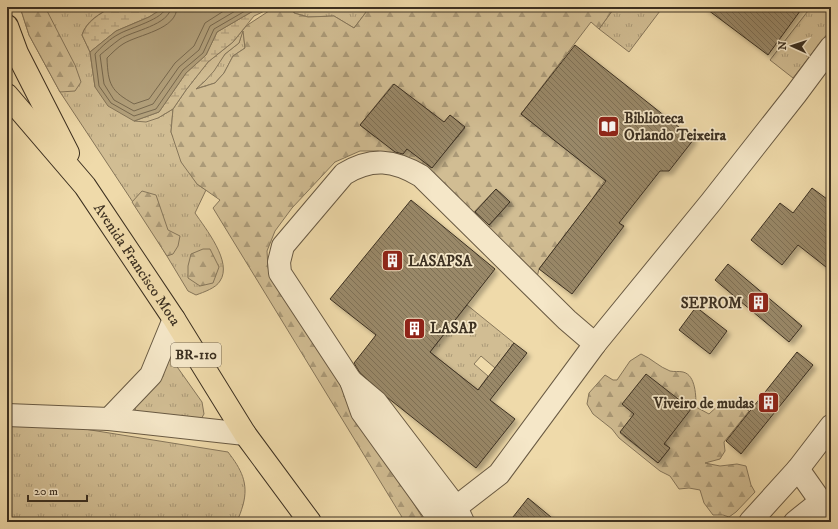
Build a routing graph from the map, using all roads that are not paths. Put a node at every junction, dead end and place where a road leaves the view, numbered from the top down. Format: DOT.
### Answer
graph roads {
  1 [pos="7,26"];
  2 [pos="831,47"];
  3 [pos="7,94"];
  4 [pos="85,186"];
  5 [pos="174,319"];
  6 [pos="594,344"];
  7 [pos="7,415"];
  8 [pos="109,419"];
  9 [pos="831,426"];
  10 [pos="245,434"];
  11 [pos="798,469"];
  12 [pos="826,509"];
  13 [pos="305,514"];
  14 [pos="447,519"];
  15 [pos="317,522"];
  16 [pos="750,522"];
  17 [pos="795,522"];
  1 -- 4 [label="main road, BR-110"];
  2 -- 6 [label="street"];
  3 -- 4 [label="main road, BR-110"];
  4 -- 5 [label="main road, Avenida Francisco Mota / BR-110"];
  5 -- 8 [label="street"];
  5 -- 10 [label="main road, Avenida Francisco Mota / BR-110"];
  6 -- 14 [label="street"];
  6 -- 14 [label="street"];
  7 -- 8 [label="street"];
  8 -- 10 [label="street"];
  9 -- 11 [label="street"];
  10 -- 13 [label="main road, Avenida Francisco Mota / BR-110"];
  11 -- 12 [label="street"];
  11 -- 16 [label="street"];
  12 -- 17 [label="street"];
  13 -- 15 [label="street"];
}
